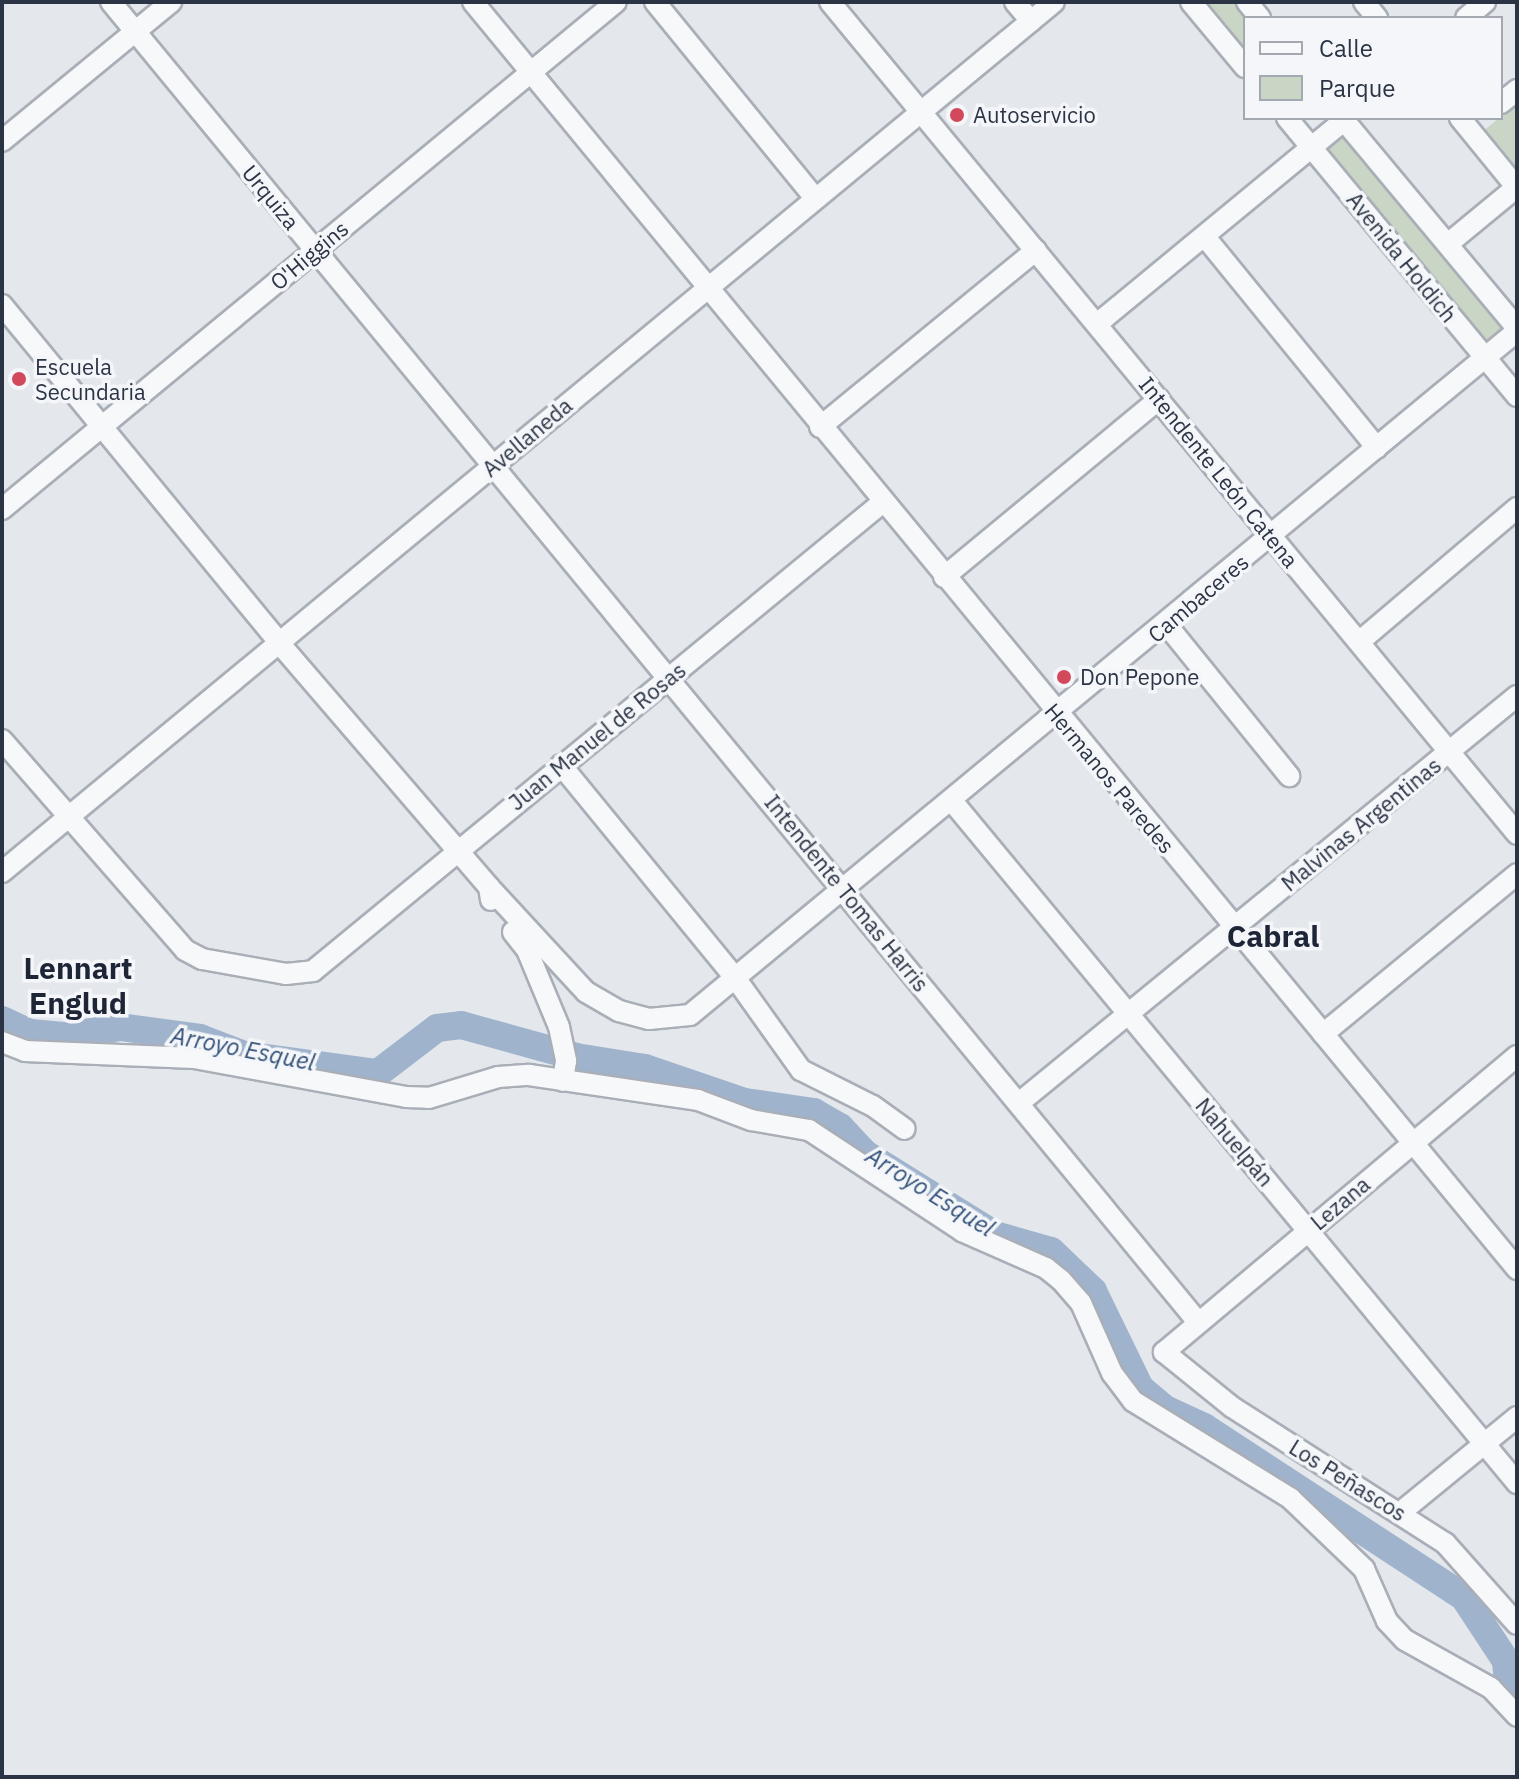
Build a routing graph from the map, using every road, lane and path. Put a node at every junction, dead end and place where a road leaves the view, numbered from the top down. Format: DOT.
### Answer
graph roads {
  1 [pos="111,2"];
  2 [pos="171,2"];
  3 [pos="473,2"];
  4 [pos="616,2"];
  5 [pos="655,2"];
  6 [pos="830,2"];
  7 [pos="1015,2"];
  8 [pos="1054,2"];
  9 [pos="1191,2"];
  10 [pos="1485,2"];
  11 [pos="1468,16"];
  12 [pos="1031,21"];
  13 [pos="136,31"];
  14 [pos="1243,65"];
  15 [pos="531,73"];
  16 [pos="920,110"];
  17 [pos="1289,120"];
  18 [pos="1343,120"];
  19 [pos="1345,120"];
  20 [pos="1471,122"];
  21 [pos="2,141"];
  22 [pos="1312,147"];
  23 [pos="1517,188"];
  24 [pos="814,197"];
  25 [pos="1205,237"];
  26 [pos="1449,243"];
  27 [pos="314,250"];
  28 [pos="1036,250"];
  29 [pos="704,287"];
  30 [pos="2,305"];
  31 [pos="1097,324"];
  32 [pos="1517,330"];
  33 [pos="1485,357"];
  34 [pos="1517,396"];
  35 [pos="1159,399"];
  36 [pos="103,426"];
  37 [pos="820,427"];
  38 [pos="1377,448"];
  39 [pos="492,466"];
  40 [pos="883,502"];
  41 [pos="1517,508"];
  42 [pos="2,509"];
  43 [pos="1273,537"];
  44 [pos="944,577"];
  45 [pos="1166,624"];
  46 [pos="1359,642"];
  47 [pos="280,644"];
  48 [pos="669,678"];
  49 [pos="1517,696"];
  50 [pos="1057,715"];
  51 [pos="2,740"];
  52 [pos="1450,752"];
  53 [pos="561,765"];
  54 [pos="1289,776"];
  55 [pos="952,801"];
  56 [pos="71,819"];
  57 [pos="1517,834"];
  58 [pos="457,851"];
  59 [pos="2,872"];
  60 [pos="1517,874"];
  61 [pos="489,887"];
  62 [pos="845,889"];
  63 [pos="1234,928"];
  64 [pos="736,979"];
  65 [pos="1128,1015"];
  66 [pos="1323,1034"];
  67 [pos="2,1042"];
  68 [pos="1517,1056"];
  69 [pos="565,1071"];
  70 [pos="1019,1103"];
  71 [pos="905,1129"];
  72 [pos="1414,1142"];
  73 [pos="1309,1230"];
  74 [pos="1517,1269"];
  75 [pos="1198,1322"];
  76 [pos="1164,1352"];
  77 [pos="1517,1417"];
  78 [pos="1485,1443"];
  79 [pos="1517,1483"];
  80 [pos="1401,1512"];
  81 [pos="1517,1624"];
  82 [pos="1517,1716"];
  1 -- 13 [label="street, Urquiza"];
  2 -- 13 [label="street"];
  3 -- 15 [label="street, Hermanos Paredes"];
  4 -- 15 [label="street, O'Higgins"];
  5 -- 24 [label="street"];
  6 -- 16 [label="street, Intendente León Catena"];
  7 -- 12 [label="street"];
  8 -- 12 [label="street, Avellaneda"];
  9 -- 14 [label="street"];
  10 -- 11 [label="street"];
  12 -- 16 [label="street, Avellaneda"];
  13 -- 21 [label="street"];
  13 -- 27 [label="street, Urquiza"];
  15 -- 27 [label="street, O'Higgins"];
  15 -- 29 [label="street, Hermanos Paredes"];
  16 -- 24 [label="street, Avellaneda"];
  16 -- 28 [label="street, Intendente León Catena"];
  17 -- 22 [label="street, Avenida Holdich"];
  18 -- 22 [label="street"];
  19 -- 26 [label="street, Avenida Holdich"];
  20 -- 23 [label="street"];
  22 -- 25 [label="street"];
  22 -- 33 [label="street, Avenida Holdich"];
  23 -- 26 [label="street"];
  24 -- 29 [label="street, Avellaneda"];
  25 -- 31 [label="street"];
  25 -- 38 [label="street"];
  26 -- 32 [label="street, Avenida Holdich"];
  27 -- 36 [label="street, O'Higgins"];
  27 -- 39 [label="street, Urquiza"];
  28 -- 31 [label="street, Intendente León Catena"];
  28 -- 37 [label="street"];
  29 -- 37 [label="street, Hermanos Paredes"];
  29 -- 39 [label="street, Avellaneda"];
  30 -- 36 [label="street"];
  31 -- 35 [label="street, Intendente León Catena"];
  32 -- 33 [label="street, Cambaceres"];
  33 -- 34 [label="street, Avenida Holdich"];
  33 -- 38 [label="street, Cambaceres"];
  35 -- 43 [label="street, Intendente León Catena"];
  35 -- 44 [label="street"];
  36 -- 42 [label="street, O'Higgins"];
  36 -- 47 [label="street"];
  37 -- 40 [label="street, Hermanos Paredes"];
  38 -- 43 [label="street, Cambaceres"];
  39 -- 47 [label="street, Avellaneda"];
  39 -- 48 [label="street, Intendente Tomas Harris"];
  40 -- 44 [label="street, Hermanos Paredes"];
  40 -- 48 [label="street, Juan Manuel de Rosas"];
  41 -- 46 [label="street"];
  43 -- 45 [label="street, Cambaceres"];
  43 -- 46 [label="street, Intendente León Catena"];
  44 -- 50 [label="street, Hermanos Paredes"];
  45 -- 50 [label="street, Cambaceres"];
  45 -- 54 [label="street"];
  46 -- 52 [label="street, Intendente León Catena"];
  47 -- 56 [label="street, Avellaneda"];
  47 -- 58 [label="street"];
  48 -- 53 [label="street, Juan Manuel de Rosas"];
  48 -- 62 [label="street, Intendente Tomas Harris"];
  49 -- 52 [label="street, Malvinas Argentinas"];
  50 -- 55 [label="street, Cambaceres"];
  50 -- 63 [label="street, Hermanos Paredes"];
  51 -- 56 [label="street"];
  52 -- 57 [label="street, Intendente León Catena"];
  52 -- 63 [label="street, Malvinas Argentinas"];
  53 -- 58 [label="street, Juan Manuel de Rosas"];
  53 -- 64 [label="street"];
  55 -- 62 [label="street, Cambaceres"];
  55 -- 65 [label="street, Nahuelpán"];
  56 -- 58 [label="street, Juan Manuel de Rosas"];
  56 -- 59 [label="street, Avellaneda"];
  58 -- 61 [label="street"];
  60 -- 66 [label="street"];
  61 -- 64 [label="street, Cambaceres"];
  61 -- 69 [label="street"];
  62 -- 64 [label="street, Cambaceres"];
  62 -- 70 [label="street, Intendente Tomas Harris"];
  63 -- 65 [label="street, Malvinas Argentinas"];
  63 -- 66 [label="street, Hermanos Paredes"];
  64 -- 71 [label="street"];
  65 -- 70 [label="street, Malvinas Argentinas"];
  65 -- 73 [label="street, Nahuelpán"];
  66 -- 72 [label="street, Hermanos Paredes"];
  67 -- 69 [label="street"];
  68 -- 72 [label="street, Lezana"];
  69 -- 82 [label="street"];
  70 -- 75 [label="street, Intendente Tomas Harris"];
  72 -- 73 [label="street, Lezana"];
  72 -- 74 [label="street, Hermanos Paredes"];
  73 -- 75 [label="street, Lezana"];
  73 -- 78 [label="street, Nahuelpán"];
  75 -- 76 [label="street, Lezana"];
  76 -- 80 [label="street, Los Peñascos"];
  77 -- 78 [label="street"];
  78 -- 79 [label="street, Nahuelpán"];
  78 -- 80 [label="street"];
  80 -- 81 [label="street, Los Peñascos"];
}
